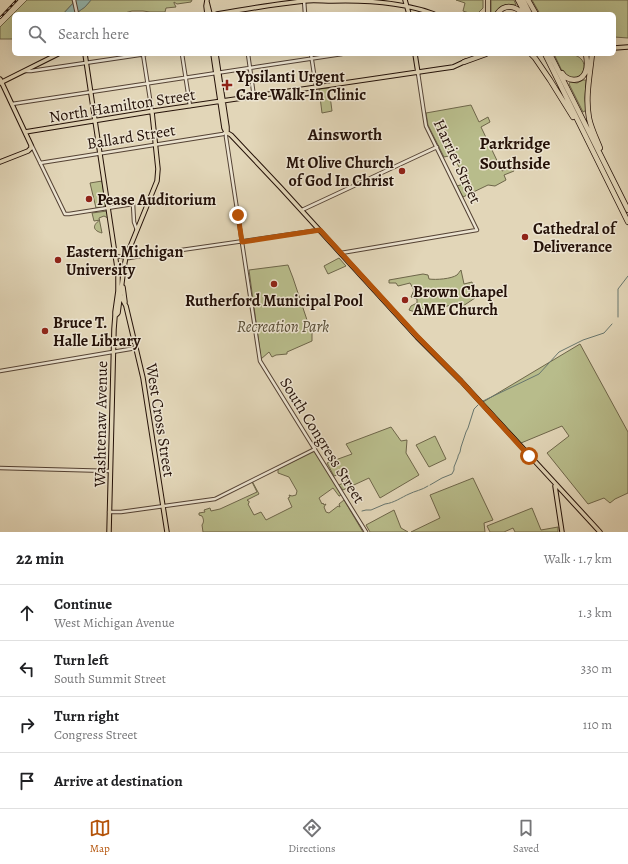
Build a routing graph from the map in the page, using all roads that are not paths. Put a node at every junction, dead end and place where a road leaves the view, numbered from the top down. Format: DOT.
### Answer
graph roads {
  1 [pos="74,0"];
  2 [pos="304,0"];
  3 [pos="405,0"];
  4 [pos="488,0"];
  5 [pos="518,0"];
  6 [pos="523,0"];
  7 [pos="528,0"];
  8 [pos="207,1"];
  9 [pos="408,7"];
  10 [pos="77,12"];
  11 [pos="208,12"];
  12 [pos="241,12"];
  13 [pos="306,12"];
  14 [pos="409,12"];
  15 [pos="428,12"];
  16 [pos="488,12"];
  17 [pos="498,12"];
  18 [pos="522,12"];
  19 [pos="523,12"];
  20 [pos="529,12"];
  21 [pos="535,12"];
  22 [pos="628,47"];
  23 [pos="616,48"];
  24 [pos="54,56"];
  25 [pos="85,56"];
  26 [pos="131,56"];
  27 [pos="144,56"];
  28 [pos="182,56"];
  29 [pos="215,56"];
  30 [pos="248,56"];
  31 [pos="311,56"];
  32 [pos="330,56"];
  33 [pos="415,56"];
  34 [pos="476,56"];
  35 [pos="480,56"];
  36 [pos="533,56"];
  37 [pos="546,56"];
  38 [pos="551,56"];
  39 [pos="586,56"];
  40 [pos="592,56"];
  41 [pos="312,59"];
  42 [pos="464,62"];
  43 [pos="86,63"];
  44 [pos="556,65"];
  45 [pos="250,68"];
  46 [pos="24,71"];
  47 [pos="217,73"];
  48 [pos="418,73"];
  49 [pos="185,78"];
  50 [pos="0,81"];
  51 [pos="148,83"];
  52 [pos="316,87"];
  53 [pos="91,92"];
  54 [pos="254,97"];
  55 [pos="222,102"];
  56 [pos="12,104"];
  57 [pos="190,106"];
  58 [pos="152,112"];
  59 [pos="95,121"];
  60 [pos="25,132"];
  61 [pos="226,132"];
  62 [pos="155,144"];
  63 [pos="31,145"];
  64 [pos="437,147"];
  65 [pos="34,151"];
  66 [pos="100,153"];
  67 [pos="20,155"];
  68 [pos="0,162"];
  69 [pos="598,162"];
  70 [pos="40,163"];
  71 [pos="612,177"];
  72 [pos="109,208"];
  73 [pos="302,210"];
  74 [pos="628,210"];
  75 [pos="628,222"];
  76 [pos="137,230"];
  77 [pos="320,230"];
  78 [pos="242,242"];
  79 [pos="341,253"];
  80 [pos="116,256"];
  81 [pos="126,257"];
  82 [pos="124,273"];
  83 [pos="119,293"];
  84 [pos="119,304"];
  85 [pos="126,306"];
  86 [pos="116,316"];
  87 [pos="136,348"];
  88 [pos="113,352"];
  89 [pos="0,371"];
  90 [pos="315,449"];
  91 [pos="0,468"];
  92 [pos="110,471"];
  93 [pos="555,484"];
  94 [pos="163,506"];
  95 [pos="109,512"];
  96 [pos="109,532"];
  97 [pos="167,532"];
  98 [pos="366,532"];
  99 [pos="562,532"];
  100 [pos="600,532"];
  1 -- 10 [label="street"];
  2 -- 9 [label="main road"];
  2 -- 12 [label="main road"];
  2 -- 13 [label="street"];
  3 -- 9 [label="main road"];
  4 -- 16 [label="highway"];
  5 -- 19 [label="highway"];
  6 -- 20 [label="highway"];
  7 -- 21 [label="highway"];
  8 -- 11 [label="main road"];
  9 -- 14 [label="main road"];
  9 -- 15 [label="main road"];
  17 -- 18 [label="highway"];
  22 -- 23 [label="main road"];
  24 -- 46 [label="main road"];
  25 -- 43 [label="main road, West Cross Street"];
  26 -- 43 [label="street"];
  27 -- 51 [label="street, Washtenaw Avenue"];
  28 -- 49 [label="street"];
  29 -- 47 [label="main road"];
  30 -- 45 [label="street"];
  31 -- 41 [label="street"];
  32 -- 41 [label="street"];
  33 -- 48 [label="main road, Harriet Street"];
  34 -- 42 [label="main road, North Hamilton Street"];
  35 -- 42 [label="highway"];
  36 -- 69 [label="highway"];
  37 -- 69 [label="highway"];
  38 -- 44 [label="highway"];
  39 -- 44 [label="highway"];
  40 -- 71 [label="highway"];
  41 -- 45 [label="street"];
  41 -- 52 [label="street"];
  42 -- 48 [label="main road, North Hamilton Street"];
  43 -- 46 [label="street"];
  43 -- 53 [label="main road, West Cross Street"];
  44 -- 71 [label="highway"];
  45 -- 47 [label="street"];
  45 -- 54 [label="street"];
  46 -- 50 [label="main road"];
  47 -- 49 [label="street"];
  47 -- 55 [label="main road"];
  48 -- 52 [label="main road, North Hamilton Street"];
  48 -- 64 [label="street, Harriet Street"];
  49 -- 51 [label="street"];
  49 -- 57 [label="street"];
  50 -- 56 [label="main road"];
  51 -- 53 [label="street"];
  51 -- 58 [label="street, Washtenaw Avenue"];
  52 -- 54 [label="main road, North Hamilton Street"];
  53 -- 56 [label="street"];
  53 -- 59 [label="main road, West Cross Street"];
  54 -- 55 [label="main road, North Hamilton Street"];
  55 -- 57 [label="main road, North Hamilton Street"];
  55 -- 61 [label="main road"];
  56 -- 60 [label="main road"];
  57 -- 58 [label="main road, North Hamilton Street"];
  58 -- 59 [label="main road, North Hamilton Street"];
  58 -- 62 [label="main road, Washtenaw Avenue"];
  59 -- 60 [label="main road, North Hamilton Street"];
  59 -- 66 [label="main road, West Cross Street"];
  60 -- 63 [label="main road"];
  61 -- 62 [label="street, Ballard Street"];
  61 -- 73 [label="main road"];
  61 -- 78 [label="street"];
  62 -- 66 [label="street, Ballard Street"];
  62 -- 76 [label="main road, Washtenaw Avenue"];
  63 -- 65 [label="street"];
  63 -- 67 [label="main road"];
  64 -- 73 [label="street"];
  64 -- 79 [label="street, Harriet Street"];
  65 -- 67 [label="street"];
  65 -- 70 [label="street"];
  66 -- 70 [label="street, Ballard Street"];
  66 -- 72 [label="main road, West Cross Street"];
  67 -- 68 [label="main road"];
  69 -- 75 [label="highway"];
  70 -- 72 [label="street"];
  71 -- 74 [label="highway"];
  72 -- 76 [label="street"];
  72 -- 80 [label="main road, West Cross Street"];
  73 -- 77 [label="main road"];
  76 -- 81 [label="main road, Washtenaw Avenue"];
  77 -- 78 [label="street"];
  77 -- 79 [label="main road"];
  78 -- 81 [label="street"];
  78 -- 90 [label="street, South Congress Street"];
  79 -- 93 [label="main road"];
  80 -- 81 [label="street"];
  80 -- 83 [label="main road, West Cross Street"];
  81 -- 82 [label="main road, Washtenaw Avenue"];
  82 -- 83 [label="main road, Washtenaw Avenue"];
  82 -- 85 [label="main road"];
  83 -- 84 [label="main road, Washtenaw Avenue"];
  83 -- 85 [label="main road, West Cross Street"];
  83 -- 86 [label="main road, Washtenaw Avenue"];
  84 -- 85 [label="main road"];
  84 -- 86 [label="main road, Washtenaw Avenue"];
  85 -- 87 [label="main road, West Cross Street"];
  86 -- 88 [label="main road, Washtenaw Avenue"];
  87 -- 88 [label="street"];
  87 -- 94 [label="main road, West Cross Street"];
  88 -- 89 [label="street"];
  88 -- 92 [label="main road, Washtenaw Avenue"];
  90 -- 94 [label="street"];
  90 -- 98 [label="street, South Congress Street"];
  91 -- 92 [label="street"];
  92 -- 95 [label="main road, Washtenaw Avenue"];
  93 -- 99 [label="main road"];
  93 -- 100 [label="main road"];
  94 -- 95 [label="street"];
  94 -- 97 [label="main road, West Cross Street"];
  95 -- 96 [label="main road, Washtenaw Avenue"];
}
